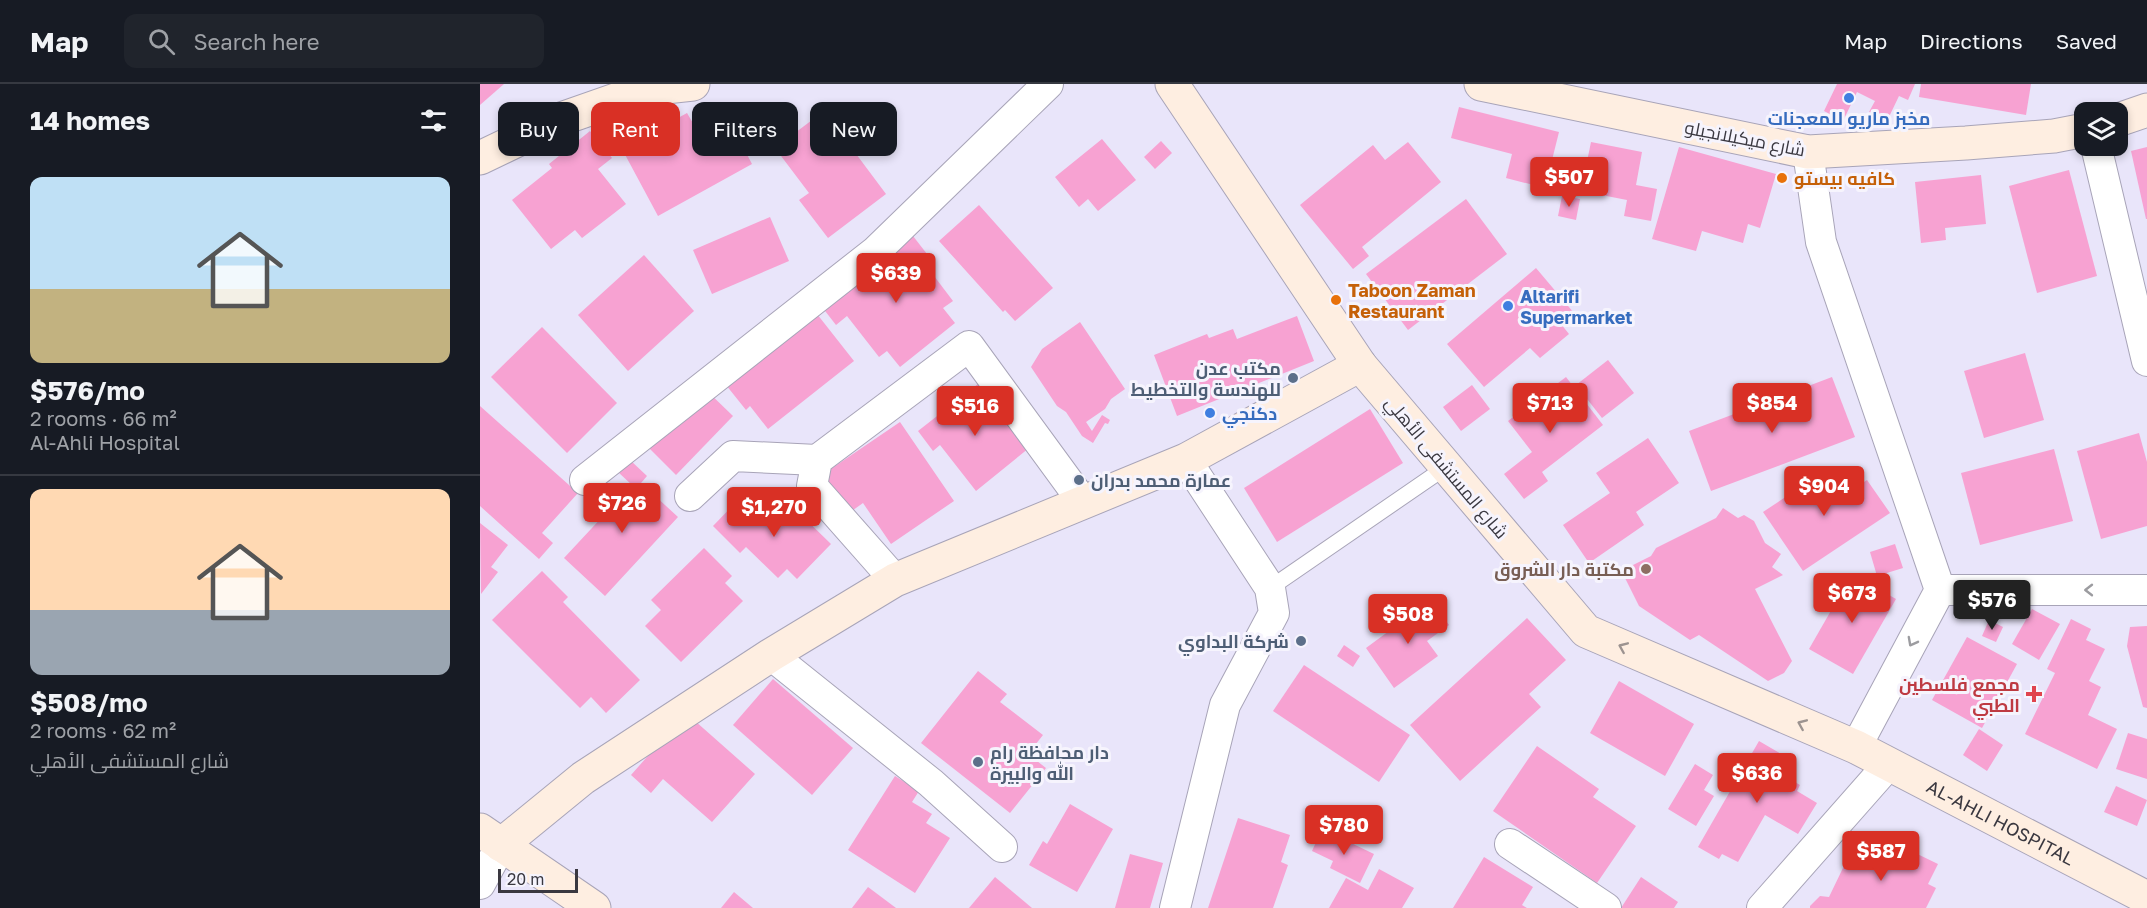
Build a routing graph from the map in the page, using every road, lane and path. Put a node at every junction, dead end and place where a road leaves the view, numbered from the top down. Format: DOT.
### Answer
graph roads {
  1 [pos="693,84"];
  2 [pos="1048,84"];
  3 [pos="1172,84"];
  4 [pos="1481,84"];
  5 [pos="2147,111"];
  6 [pos="2128,117"];
  7 [pos="2074,132"];
  8 [pos="1808,152"];
  9 [pos="2098,156"];
  10 [pos="480,158"];
  11 [pos="2147,361"];
  12 [pos="1360,365"];
  13 [pos="817,460"];
  14 [pos="1186,460"];
  15 [pos="1446,467"];
  16 [pos="585,480"];
  17 [pos="690,496"];
  18 [pos="1083,501"];
  19 [pos="895,580"];
  20 [pos="1270,588"];
  21 [pos="2147,590"];
  22 [pos="1940,591"];
  23 [pos="771,656"];
  24 [pos="1856,747"];
  25 [pos="1889,764"];
  26 [pos="490,838"];
  27 [pos="1510,844"];
  28 [pos="1002,847"];
  29 [pos="480,884"];
  30 [pos="2147,898"];
  31 [pos="594,908"];
  32 [pos="1175,908"];
  33 [pos="1606,908"];
  34 [pos="1762,908"];
  1 -- 10 [label="street"];
  2 -- 16 [label="street"];
  3 -- 12 [label="street, شارع المستشفى الأهلي"];
  4 -- 8 [label="street, شارع ميكيلانجيلو"];
  5 -- 6 [label="street"];
  7 -- 8 [label="street, شارع ميكيلانجيلو"];
  8 -- 22 [label="street"];
  9 -- 11 [label="street"];
  12 -- 14 [label="street"];
  12 -- 15 [label="street, شارع المستشفى الأهلي"];
  13 -- 17 [label="street"];
  13 -- 18 [label="street"];
  13 -- 19 [label="street"];
  14 -- 18 [label="street"];
  14 -- 20 [label="street"];
  15 -- 20 [label="lane"];
  24 -- 15 [label="street, شارع المستشفى الأهلي, one-way"];
  18 -- 19 [label="street"];
  19 -- 23 [label="street"];
  20 -- 32 [label="street"];
  21 -- 22 [label="street, one-way"];
  22 -- 24 [label="street, one-way"];
  23 -- 26 [label="street"];
  23 -- 28 [label="street"];
  24 -- 25 [label="street, AL-AHLI HOSPITAL"];
  25 -- 30 [label="street, AL-AHLI HOSPITAL"];
  25 -- 34 [label="street"];
  26 -- 29 [label="street"];
  26 -- 31 [label="street"];
  27 -- 33 [label="street"];
}
